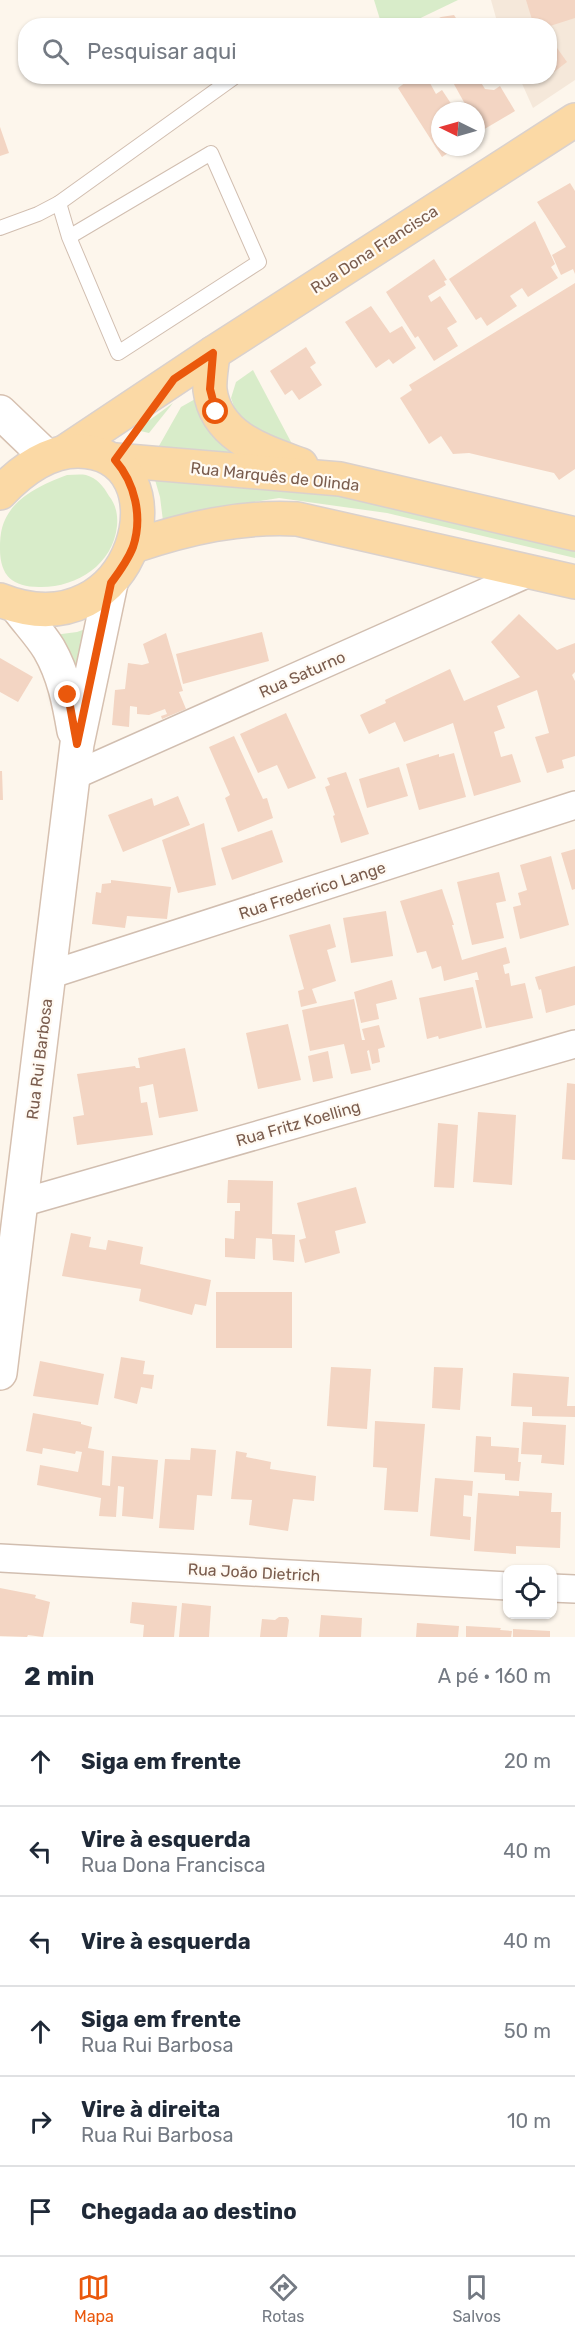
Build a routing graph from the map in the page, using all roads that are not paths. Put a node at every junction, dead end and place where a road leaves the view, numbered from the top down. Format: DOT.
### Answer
graph roads {
  1 [pos="225,84"];
  2 [pos="575,120"];
  3 [pos="59,203"];
  4 [pos="0,228"];
  5 [pos="69,237"];
  6 [pos="213,353"];
  7 [pos="174,379"];
  8 [pos="0,412"];
  9 [pos="57,454"];
  10 [pos="115,460"];
  11 [pos="340,479"];
  12 [pos="0,493"];
  13 [pos="575,534"];
  14 [pos="134,546"];
  15 [pos="531,572"];
  16 [pos="575,582"];
  17 [pos="111,583"];
  18 [pos="8,604"];
  19 [pos="77,744"];
  20 [pos="73,776"];
  21 [pos="575,805"];
  22 [pos="49,975"];
  23 [pos="575,1044"];
  24 [pos="21,1203"];
  25 [pos="8,1248"];
  26 [pos="0,1369"];
  27 [pos="0,1558"];
  28 [pos="503,1586"];
  29 [pos="557,1588"];
  30 [pos="575,1589"];
  1 -- 3 [label="lane"];
  2 -- 6 [label="main road, Rua Dona Francisca"];
  3 -- 4 [label="lane"];
  3 -- 5 [label="lane"];
  5 -- 5 [label="lane"];
  6 -- 7 [label="main road, Rua Dona Francisca"];
  6 -- 11 [label="main road"];
  7 -- 9 [label="main road, Rua Dona Francisca"];
  7 -- 10 [label="main road, Rua Dona Francisca"];
  8 -- 9 [label="main road"];
  9 -- 10 [label="main road, Rua Marquês de Olinda"];
  9 -- 12 [label="main road, Rua Dona Francisca"];
  10 -- 11 [label="main road, Rua Marquês de Olinda"];
  10 -- 14 [label="main road"];
  11 -- 13 [label="main road, Rua Marquês de Olinda"];
  14 -- 15 [label="main road"];
  14 -- 17 [label="main road"];
  15 -- 16 [label="main road"];
  15 -- 20 [label="street, Rua Saturno"];
  17 -- 18 [label="main road"];
  17 -- 19 [label="main road, Rua Rui Barbosa"];
  18 -- 19 [label="main road, Rua Rui Barbosa"];
  19 -- 20 [label="main road, Rua Rui Barbosa"];
  20 -- 22 [label="main road, Rua Rui Barbosa"];
  21 -- 22 [label="street, Rua Frederico Lange"];
  22 -- 24 [label="main road, Rua Rui Barbosa"];
  23 -- 24 [label="street, Rua Fritz Koelling"];
  24 -- 25 [label="main road, Rua Rui Barbosa"];
  25 -- 26 [label="main road, Rua Rui Barbosa"];
  27 -- 28 [label="street, Rua João Dietrich"];
  29 -- 30 [label="street"];
}
